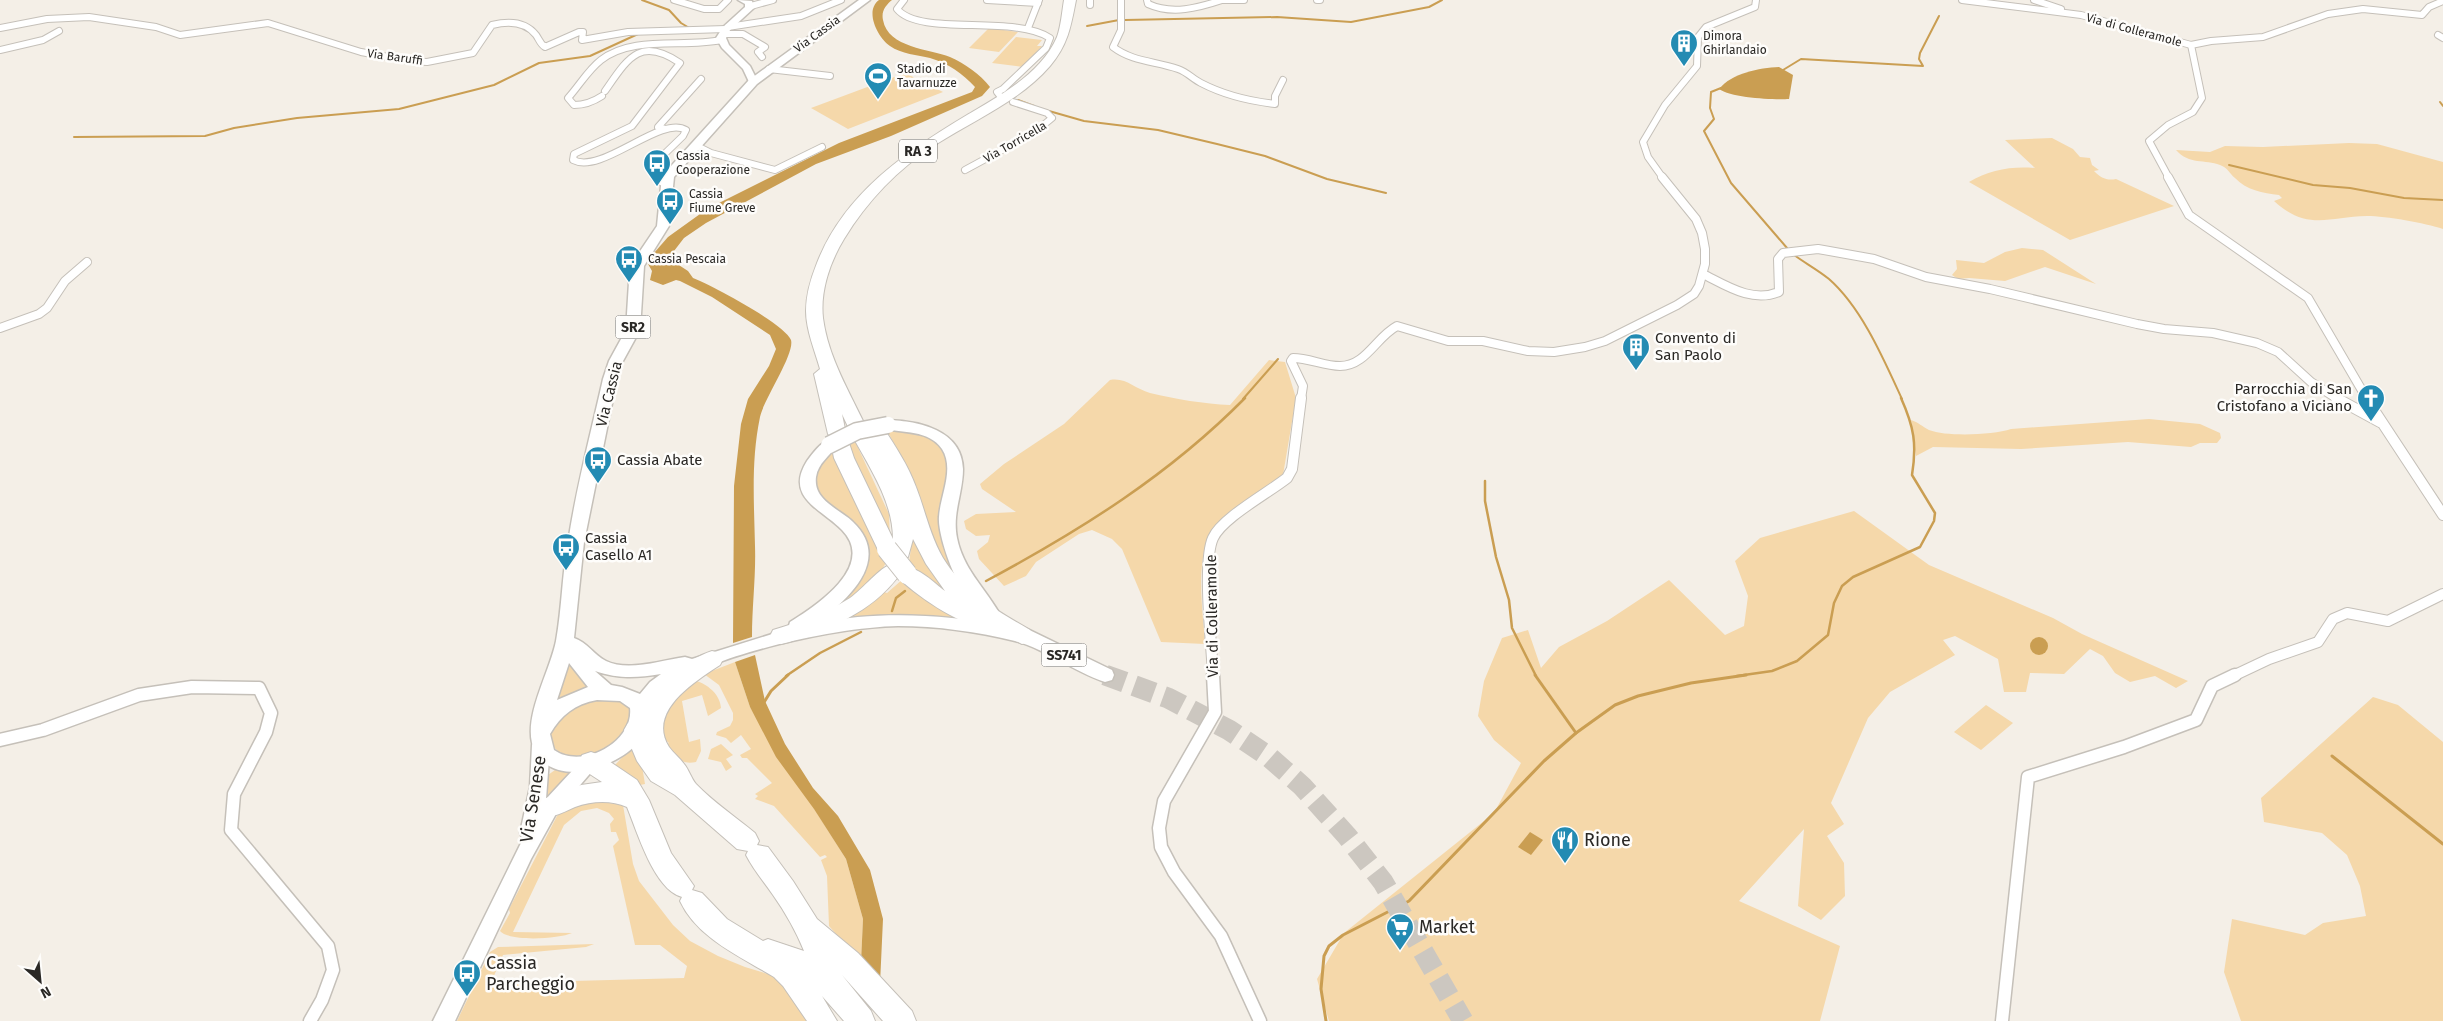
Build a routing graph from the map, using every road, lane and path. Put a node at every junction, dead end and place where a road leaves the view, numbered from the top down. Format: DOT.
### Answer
graph roads {
  1 [pos="674,0"];
  2 [pos="728,0"];
  3 [pos="773,0"];
  4 [pos="841,0"];
  5 [pos="865,0"];
  6 [pos="904,0"];
  7 [pos="988,0"];
  8 [pos="1070,0"];
  9 [pos="1121,0"];
  10 [pos="1147,0"];
  11 [pos="1222,0"];
  12 [pos="1244,0"];
  13 [pos="1756,0"];
  14 [pos="1962,0"];
  15 [pos="2034,0"];
  16 [pos="750,2"];
  17 [pos="1039,2"];
  18 [pos="1085,2"];
  19 [pos="2443,2"];
  20 [pos="2081,16"];
  21 [pos="740,22"];
  22 [pos="0,27"];
  23 [pos="1028,28"];
  24 [pos="59,31"];
  25 [pos="724,33"];
  26 [pos="2191,45"];
  27 [pos="0,50"];
  28 [pos="762,57"];
  29 [pos="757,73"];
  30 [pos="830,76"];
  31 [pos="701,79"];
  32 [pos="1283,80"];
  33 [pos="1001,97"];
  34 [pos="1014,102"];
  35 [pos="665,129"];
  36 [pos="695,145"];
  37 [pos="822,147"];
  38 [pos="966,170"];
  39 [pos="666,184"];
  40 [pos="87,262"];
  41 [pos="1703,274"];
  42 [pos="0,328"];
  43 [pos="822,342"];
  44 [pos="2380,422"];
  45 [pos="870,428"];
  46 [pos="835,441"];
  47 [pos="2443,515"];
  48 [pos="897,561"];
  49 [pos="2443,594"];
  50 [pos="571,603"];
  51 [pos="782,636"];
  52 [pos="1022,636"];
  53 [pos="574,645"];
  54 [pos="712,659"];
  55 [pos="685,664"];
  56 [pos="1105,675"];
  57 [pos="608,691"];
  58 [pos="638,720"];
  59 [pos="542,737"];
  60 [pos="0,740"];
  61 [pos="590,762"];
  62 [pos="684,788"];
  63 [pos="637,800"];
  64 [pos="550,807"];
  65 [pos="524,854"];
  66 [pos="807,926"];
  67 [pos="755,949"];
  68 [pos="821,971"];
  69 [pos="820,1016"];
  70 [pos="310,1021"];
  71 [pos="444,1021"];
  72 [pos="861,1021"];
  73 [pos="902,1021"];
  74 [pos="1260,1021"];
  75 [pos="2002,1021"];
  1 -- 2 [label="street"];
  3 -- 16 [label="street"];
  4 -- 21 [label="street"];
  5 -- 29 [label="main road, Via Cassia / SR2"];
  6 -- 23 [label="street"];
  7 -- 17 [label="street"];
  8 -- 43 [label="highway, RA 3"];
  9 -- 32 [label="street"];
  10 -- 11 [label="street"];
  11 -- 12 [label="street"];
  13 -- 41 [label="street, Via di Colleramole"];
  14 -- 20 [label="street, Via di Colleramole"];
  15 -- 20 [label="street"];
  16 -- 21 [label="main road"];
  17 -- 23 [label="street"];
  18 -- 43 [label="highway, RA 3"];
  19 -- 26 [label="street, Via di Colleramole"];
  20 -- 26 [label="street, Via di Colleramole"];
  21 -- 25 [label="main road"];
  22 -- 25 [label="street, Via Baruffi"];
  23 -- 33 [label="street"];
  24 -- 27 [label="street"];
  25 -- 28 [label="street"];
  25 -- 29 [label="main road"];
  25 -- 35 [label="street"];
  26 -- 44 [label="street"];
  29 -- 30 [label="street, Via Cassia"];
  29 -- 36 [label="main road, Via Cassia / SR2"];
  31 -- 35 [label="street"];
  34 -- 38 [label="street, Via Torricella"];
  35 -- 39 [label="street"];
  36 -- 37 [label="street"];
  36 -- 39 [label="main road, Via Cassia / SR2"];
  39 -- 50 [label="main road, Via Cassia / SR2"];
  40 -- 42 [label="street"];
  41 -- 44 [label="street"];
  41 -- 74 [label="street, Via di Colleramole"];
  43 -- 45 [label="highway, RA 3"];
  43 -- 46 [label="highway"];
  44 -- 47 [label="street"];
  45 -- 46 [label="main road, bridge"];
  45 -- 48 [label="highway, RA 3"];
  45 -- 52 [label="highway"];
  45 -- 52 [label="main road"];
  46 -- 48 [label="highway"];
  46 -- 51 [label="main road"];
  48 -- 51 [label="highway"];
  48 -- 52 [label="highway"];
  49 -- 75 [label="street"];
  50 -- 53 [label="main road, Via Cassia / SR2"];
  50 -- 59 [label="main road, Via Cassia / SR2"];
  51 -- 52 [label="main road"];
  51 -- 54 [label="main road"];
  52 -- 56 [label="main road, SS741"];
  53 -- 55 [label="main road"];
  53 -- 57 [label="main road, Via Cassia / SR2"];
  54 -- 55 [label="main road"];
  54 -- 58 [label="main road"];
  54 -- 62 [label="highway"];
  55 -- 57 [label="main road"];
  57 -- 58 [label="main road, Via Cassia / SR2"];
  57 -- 59 [label="main road"];
  58 -- 61 [label="main road, SR2"];
  58 -- 62 [label="highway"];
  59 -- 61 [label="main road, SR2"];
  59 -- 65 [label="main road, Via Senese / SR2"];
  60 -- 70 [label="street"];
  61 -- 63 [label="highway"];
  61 -- 64 [label="main road, Via Senese / SR2"];
  62 -- 66 [label="highway"];
  63 -- 64 [label="highway"];
  63 -- 67 [label="highway"];
  64 -- 65 [label="main road, Via Senese / SR2"];
  65 -- 71 [label="main road, Via Senese / SR2"];
  66 -- 68 [label="highway"];
  66 -- 73 [label="highway"];
  67 -- 68 [label="highway"];
  67 -- 69 [label="highway"];
  68 -- 72 [label="highway"];
}
